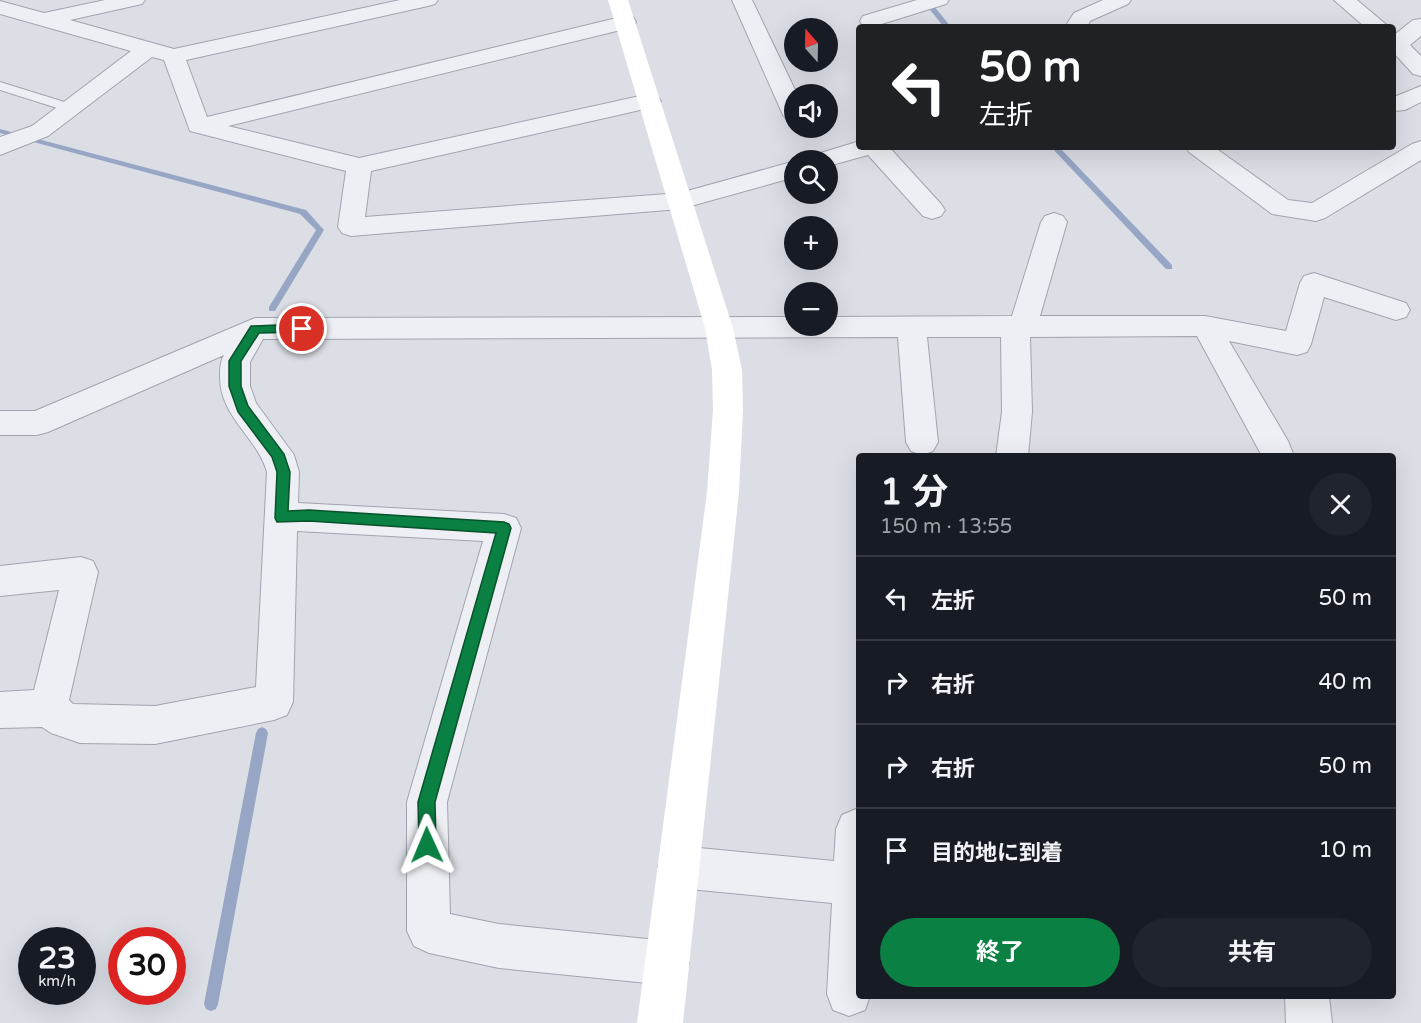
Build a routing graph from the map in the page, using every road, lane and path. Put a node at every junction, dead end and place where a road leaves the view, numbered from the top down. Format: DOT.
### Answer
graph roads {
  1 [pos="135,0"];
  2 [pos="428,0"];
  3 [pos="742,0"];
  4 [pos="939,0"];
  5 [pos="1121,0"];
  6 [pos="1344,0"];
  7 [pos="0,7"];
  8 [pos="361,7"];
  9 [pos="622,11"];
  10 [pos="869,18"];
  11 [pos="44,19"];
  12 [pos="1078,24"];
  13 [pos="1374,24"];
  14 [pos="1421,25"];
  15 [pos="1396,42"];
  16 [pos="1396,44"];
  17 [pos="149,48"];
  18 [pos="174,56"];
  19 [pos="1421,69"];
  20 [pos="0,86"];
  21 [pos="1421,93"];
  22 [pos="649,101"];
  23 [pos="1396,105"];
  24 [pos="70,108"];
  25 [pos="198,126"];
  26 [pos="808,141"];
  27 [pos="4,145"];
  28 [pos="856,146"];
  29 [pos="1421,149"];
  30 [pos="878,150"];
  31 [pos="1222,150"];
  32 [pos="1206,153"];
  33 [pos="359,166"];
  34 [pos="784,172"];
  35 [pos="680,201"];
  36 [pos="933,210"];
  37 [pos="1054,222"];
  38 [pos="1396,310"];
  39 [pos="1019,326"];
  40 [pos="1205,326"];
  41 [pos="912,327"];
  42 [pos="719,328"];
  43 [pos="255,329"];
  44 [pos="0,423"];
  45 [pos="922,442"];
  46 [pos="1012,453"];
  47 [pos="1278,453"];
  48 [pos="281,518"];
  49 [pos="0,581"];
  50 [pos="48,708"];
  51 [pos="0,710"];
  52 [pos="856,829"];
  53 [pos="679,867"];
  54 [pos="855,884"];
  55 [pos="667,963"];
  56 [pos="849,994"];
  57 [pos="1307,999"];
  58 [pos="660,1023"];
  59 [pos="1309,1023"];
  1 -- 11 [label="street"];
  2 -- 8 [label="street"];
  3 -- 26 [label="street"];
  4 -- 10 [label="street"];
  5 -- 12 [label="street"];
  6 -- 13 [label="street"];
  7 -- 11 [label="street"];
  8 -- 18 [label="street"];
  9 -- 22 [label="street"];
  9 -- 25 [label="street"];
  11 -- 17 [label="street"];
  14 -- 15 [label="street"];
  16 -- 19 [label="street"];
  17 -- 18 [label="street"];
  17 -- 24 [label="street"];
  18 -- 25 [label="street"];
  20 -- 24 [label="lane"];
  21 -- 23 [label="street"];
  22 -- 33 [label="street"];
  22 -- 35 [label="street"];
  24 -- 27 [label="street"];
  25 -- 33 [label="street"];
  26 -- 28 [label="street"];
  29 -- 32 [label="street"];
  30 -- 36 [label="street"];
  31 -- 32 [label="street"];
  33 -- 35 [label="street"];
  34 -- 35 [label="street"];
  35 -- 42 [label="street"];
  37 -- 39 [label="street"];
  38 -- 40 [label="street"];
  39 -- 40 [label="street"];
  39 -- 41 [label="street"];
  39 -- 46 [label="street"];
  40 -- 47 [label="street"];
  41 -- 42 [label="street"];
  41 -- 45 [label="street"];
  42 -- 43 [label="street"];
  42 -- 53 [label="street"];
  43 -- 44 [label="street"];
  43 -- 48 [label="street"];
  48 -- 50 [label="street"];
  48 -- 55 [label="street"];
  49 -- 50 [label="street"];
  50 -- 51 [label="street"];
  52 -- 54 [label="street"];
  53 -- 54 [label="street"];
  53 -- 55 [label="street"];
  54 -- 56 [label="street"];
  55 -- 58 [label="street"];
  57 -- 59 [label="street"];
}
